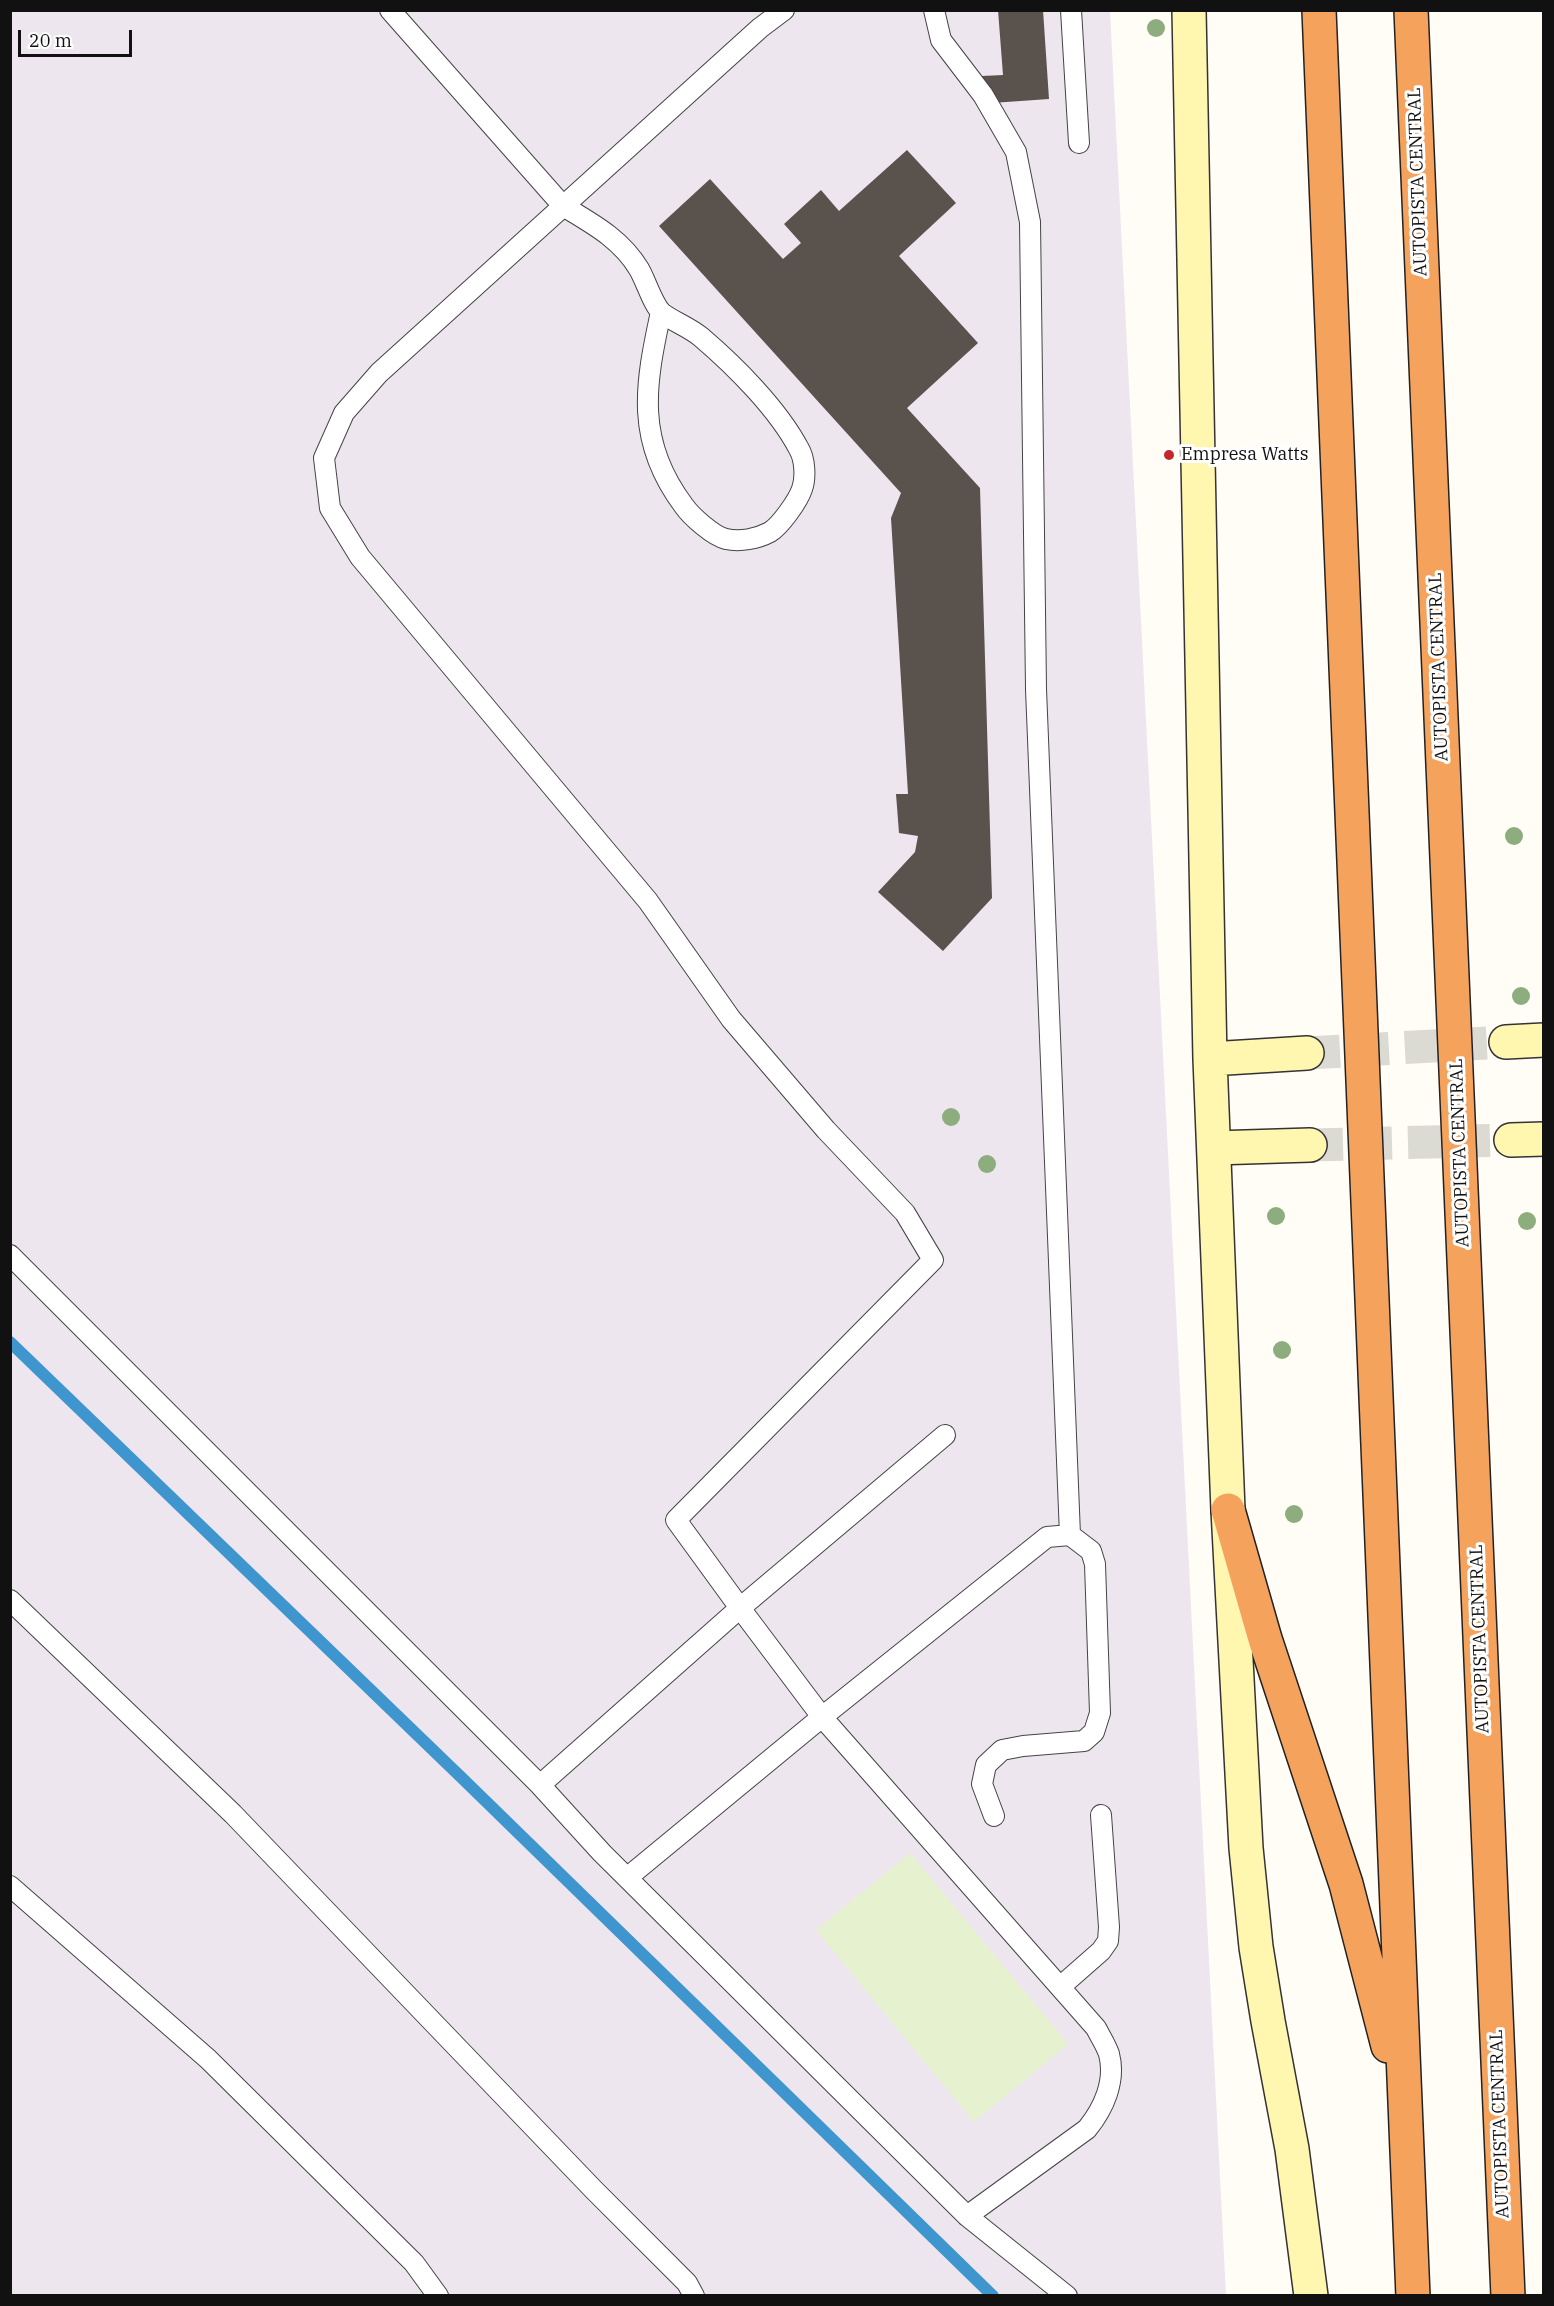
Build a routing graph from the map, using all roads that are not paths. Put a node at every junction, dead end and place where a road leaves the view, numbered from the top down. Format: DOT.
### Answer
graph roads {
  1 [pos="390,10"];
  2 [pos="784,10"];
  3 [pos="934,10"];
  4 [pos="1071,10"];
  5 [pos="1189,10"];
  6 [pos="1319,10"];
  7 [pos="1412,10"];
  8 [pos="1079,143"];
  9 [pos="563,206"];
  10 [pos="661,312"];
  11 [pos="1544,1040"];
  12 [pos="1506,1042"];
  13 [pos="1307,1053"];
  14 [pos="1210,1059"];
  15 [pos="1544,1139"];
  16 [pos="1511,1140"];
  17 [pos="1310,1145"];
  18 [pos="1214,1148"];
  19 [pos="10,1255"];
  20 [pos="945,1435"];
  21 [pos="1228,1510"];
  22 [pos="1070,1536"];
  23 [pos="10,1600"];
  24 [pos="740,1608"];
  25 [pos="822,1717"];
  26 [pos="540,1785"];
  27 [pos="1101,1815"];
  28 [pos="994,1816"];
  29 [pos="628,1877"];
  30 [pos="10,1886"];
  31 [pos="1060,1987"];
  32 [pos="1406,2129"];
  33 [pos="967,2217"];
  34 [pos="438,2295"];
  35 [pos="694,2295"];
  36 [pos="1067,2295"];
  37 [pos="1311,2295"];
  38 [pos="1413,2295"];
  39 [pos="1508,2295"];
  1 -- 9 [label="lane"];
  2 -- 9 [label="lane"];
  3 -- 22 [label="lane"];
  4 -- 8 [label="lane"];
  5 -- 14 [label="street"];
  6 -- 32 [label="highway"];
  7 -- 39 [label="highway, AUTOPISTA CENTRAL"];
  9 -- 10 [label="lane"];
  9 -- 24 [label="lane"];
  10 -- 10 [label="lane"];
  11 -- 12 [label="street"];
  13 -- 14 [label="street"];
  14 -- 18 [label="street"];
  15 -- 16 [label="street"];
  17 -- 18 [label="street"];
  18 -- 21 [label="street"];
  19 -- 26 [label="lane"];
  20 -- 24 [label="lane"];
  21 -- 32 [label="highway"];
  21 -- 37 [label="street"];
  22 -- 25 [label="lane"];
  22 -- 28 [label="lane"];
  23 -- 35 [label="lane"];
  24 -- 25 [label="lane"];
  24 -- 26 [label="lane"];
  25 -- 29 [label="lane"];
  25 -- 31 [label="lane"];
  26 -- 29 [label="lane"];
  27 -- 31 [label="lane"];
  29 -- 33 [label="lane"];
  30 -- 34 [label="lane"];
  31 -- 33 [label="lane"];
  32 -- 38 [label="highway"];
  33 -- 36 [label="lane"];
}
